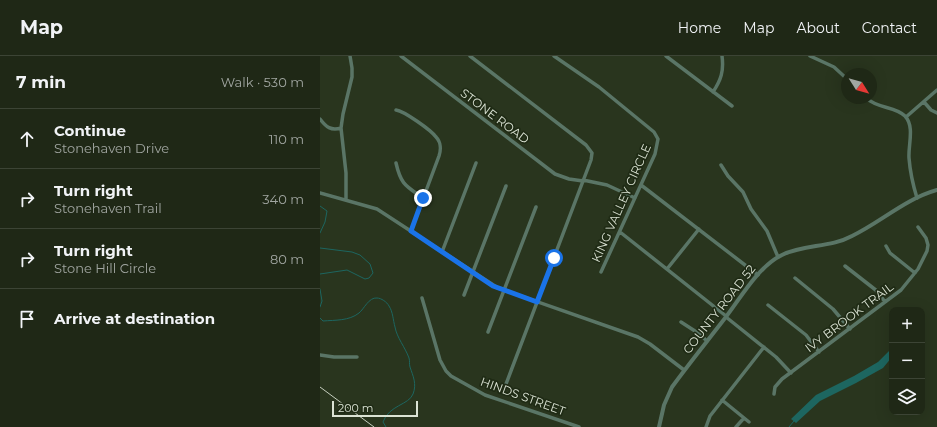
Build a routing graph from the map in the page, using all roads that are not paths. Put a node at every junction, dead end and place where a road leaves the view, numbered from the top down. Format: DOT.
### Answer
graph roads {
  1 [pos="350,56"];
  2 [pos="401,56"];
  3 [pos="470,56"];
  4 [pos="554,56"];
  5 [pos="666,56"];
  6 [pos="722,56"];
  7 [pos="810,56"];
  8 [pos="841,73"];
  9 [pos="937,90"];
  10 [pos="713,92"];
  11 [pos="924,102"];
  12 [pos="873,104"];
  13 [pos="732,106"];
  14 [pos="396,110"];
  15 [pos="937,113"];
  16 [pos="906,117"];
  17 [pos="320,120"];
  18 [pos="341,128"];
  19 [pos="396,163"];
  20 [pos="476,163"];
  21 [pos="721,165"];
  22 [pos="583,181"];
  23 [pos="641,185"];
  24 [pos="506,186"];
  25 [pos="937,190"];
  26 [pos="320,193"];
  27 [pos="423,198"];
  28 [pos="635,198"];
  29 [pos="917,198"];
  30 [pos="346,200"];
  31 [pos="536,207"];
  32 [pos="918,227"];
  33 [pos="698,229"];
  34 [pos="411,231"];
  35 [pos="620,232"];
  36 [pos="886,246"];
  37 [pos="442,252"];
  38 [pos="778,257"];
  39 [pos="845,266"];
  40 [pos="668,269"];
  41 [pos="472,272"];
  42 [pos="601,272"];
  43 [pos="915,273"];
  44 [pos="758,275"];
  45 [pos="795,278"];
  46 [pos="504,290"];
  47 [pos="464,295"];
  48 [pos="422,298"];
  49 [pos="537,302"];
  50 [pos="886,302"];
  51 [pos="768,305"];
  52 [pos="726,317"];
  53 [pos="681,322"];
  54 [pos="850,329"];
  55 [pos="488,332"];
  56 [pos="707,340"];
  57 [pos="764,347"];
  58 [pos="819,352"];
  59 [pos="320,355"];
  60 [pos="357,357"];
  61 [pos="684,370"];
  62 [pos="791,373"];
  63 [pos="506,384"];
  64 [pos="774,394"];
  65 [pos="722,400"];
  66 [pos="744,418"];
  67 [pos="749,422"];
  68 [pos="579,427"];
  69 [pos="659,427"];
  70 [pos="706,427"];
  71 [pos="736,427"];
  1 -- 18 [label="street"];
  2 -- 22 [label="street, STONE ROAD"];
  3 -- 22 [label="street"];
  4 -- 23 [label="street, KING VALLEY CIRCLE"];
  5 -- 10 [label="street"];
  6 -- 10 [label="street"];
  7 -- 8 [label="street"];
  9 -- 11 [label="street"];
  10 -- 13 [label="street"];
  11 -- 15 [label="street"];
  11 -- 16 [label="street"];
  12 -- 16 [label="street"];
  14 -- 27 [label="street"];
  16 -- 29 [label="street"];
  17 -- 18 [label="street"];
  18 -- 30 [label="street"];
  19 -- 27 [label="street"];
  20 -- 37 [label="street"];
  21 -- 38 [label="street"];
  22 -- 28 [label="street, STONE ROAD"];
  22 -- 49 [label="street"];
  23 -- 28 [label="street, KING VALLEY CIRCLE"];
  23 -- 33 [label="street"];
  24 -- 41 [label="street"];
  25 -- 29 [label="street, COUNTY ROAD 52"];
  26 -- 30 [label="street"];
  27 -- 34 [label="street"];
  28 -- 35 [label="street, KING VALLEY CIRCLE"];
  29 -- 38 [label="street, COUNTY ROAD 52"];
  30 -- 34 [label="street"];
  31 -- 46 [label="street"];
  32 -- 43 [label="street, IVY BROOK TRAIL"];
  33 -- 40 [label="street"];
  33 -- 44 [label="street"];
  34 -- 37 [label="street"];
  35 -- 40 [label="street"];
  35 -- 42 [label="street, KING VALLEY CIRCLE"];
  36 -- 43 [label="street"];
  37 -- 41 [label="street"];
  38 -- 44 [label="street, COUNTY ROAD 52"];
  39 -- 50 [label="street"];
  40 -- 52 [label="street"];
  41 -- 46 [label="street"];
  41 -- 47 [label="street"];
  43 -- 50 [label="street, IVY BROOK TRAIL"];
  44 -- 52 [label="street, COUNTY ROAD 52"];
  45 -- 54 [label="street"];
  46 -- 49 [label="street"];
  46 -- 55 [label="street"];
  48 -- 68 [label="street, HINDS STREET"];
  49 -- 61 [label="street"];
  49 -- 63 [label="street"];
  50 -- 54 [label="street, IVY BROOK TRAIL"];
  51 -- 58 [label="street"];
  52 -- 56 [label="street, COUNTY ROAD 52"];
  52 -- 57 [label="street"];
  53 -- 56 [label="street"];
  54 -- 58 [label="street, IVY BROOK TRAIL"];
  56 -- 61 [label="street, COUNTY ROAD 52"];
  57 -- 62 [label="street"];
  57 -- 65 [label="street"];
  58 -- 62 [label="street, IVY BROOK TRAIL"];
  59 -- 60 [label="street"];
  61 -- 69 [label="street, COUNTY ROAD 52"];
  62 -- 64 [label="street, IVY BROOK TRAIL"];
  65 -- 66 [label="street"];
  65 -- 70 [label="street"];
  66 -- 67 [label="street"];
  66 -- 71 [label="street"];
}
